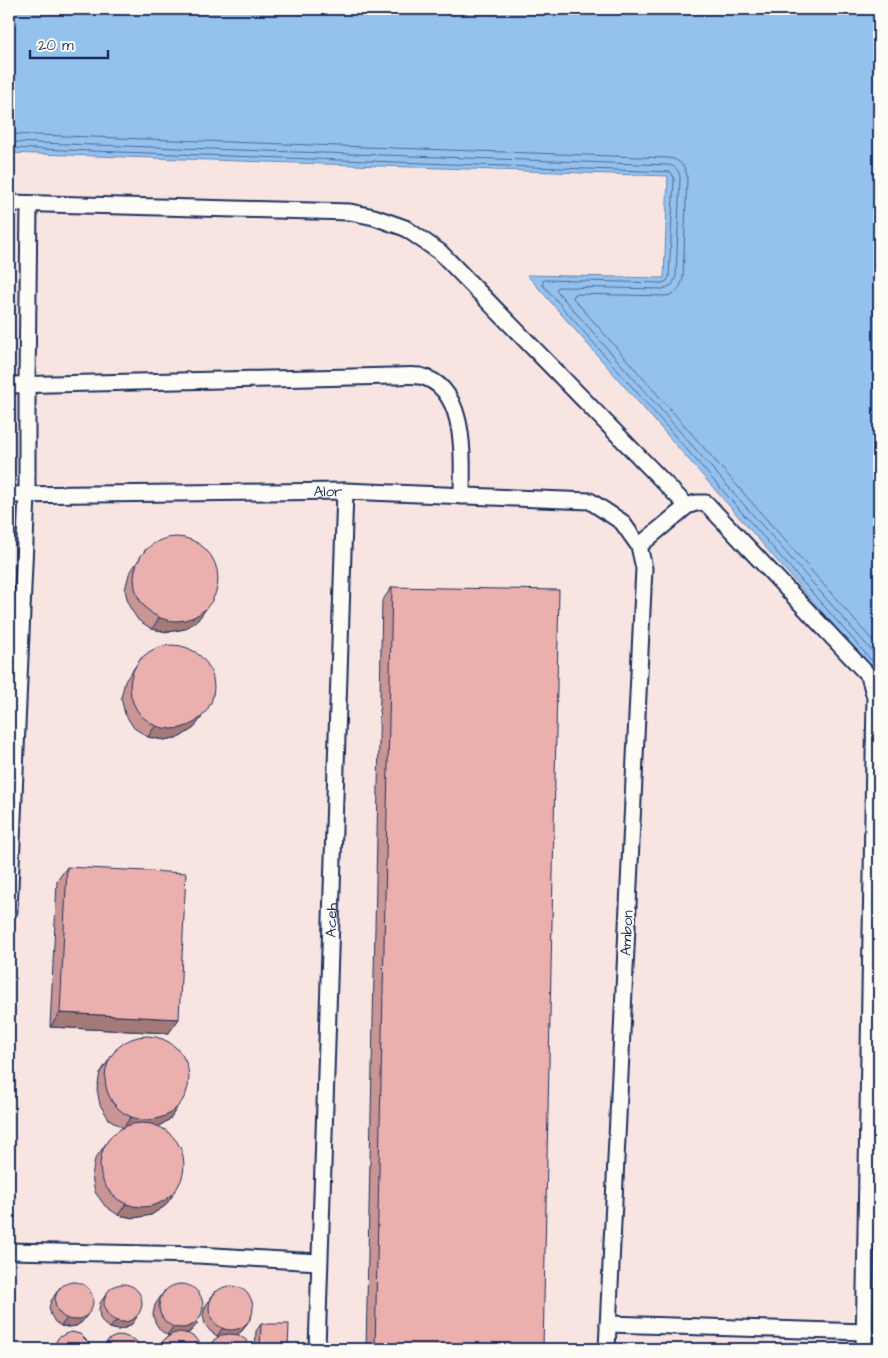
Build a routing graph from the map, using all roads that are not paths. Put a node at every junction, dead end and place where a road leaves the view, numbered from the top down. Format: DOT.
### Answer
graph roads {
  1 [pos="9,203"];
  2 [pos="29,204"];
  3 [pos="9,385"];
  4 [pos="27,385"];
  5 [pos="346,492"];
  6 [pos="9,495"];
  7 [pos="28,495"];
  8 [pos="462,496"];
  9 [pos="687,506"];
  10 [pos="622,522"];
  11 [pos="639,546"];
  12 [pos="9,910"];
  13 [pos="9,1251"];
  14 [pos="318,1262"];
  15 [pos="608,1324"];
  16 [pos="865,1332"];
  17 [pos="317,1349"];
  18 [pos="607,1349"];
  19 [pos="864,1349"];
  1 -- 2 [label="lane"];
  2 -- 4 [label="lane"];
  2 -- 9 [label="lane"];
  3 -- 4 [label="lane"];
  4 -- 7 [label="lane"];
  4 -- 8 [label="lane"];
  5 -- 7 [label="lane, Alor"];
  5 -- 8 [label="lane, Alor"];
  5 -- 14 [label="lane, Aceh"];
  6 -- 7 [label="lane, Alor"];
  7 -- 12 [label="lane"];
  8 -- 10 [label="lane, Alor"];
  9 -- 11 [label="lane"];
  9 -- 16 [label="lane"];
  10 -- 11 [label="lane, Ambon"];
  11 -- 15 [label="lane, Ambon"];
  13 -- 14 [label="lane"];
  14 -- 17 [label="lane, Aceh"];
  15 -- 16 [label="lane"];
  15 -- 18 [label="lane, Ambon"];
  16 -- 19 [label="lane"];
}
